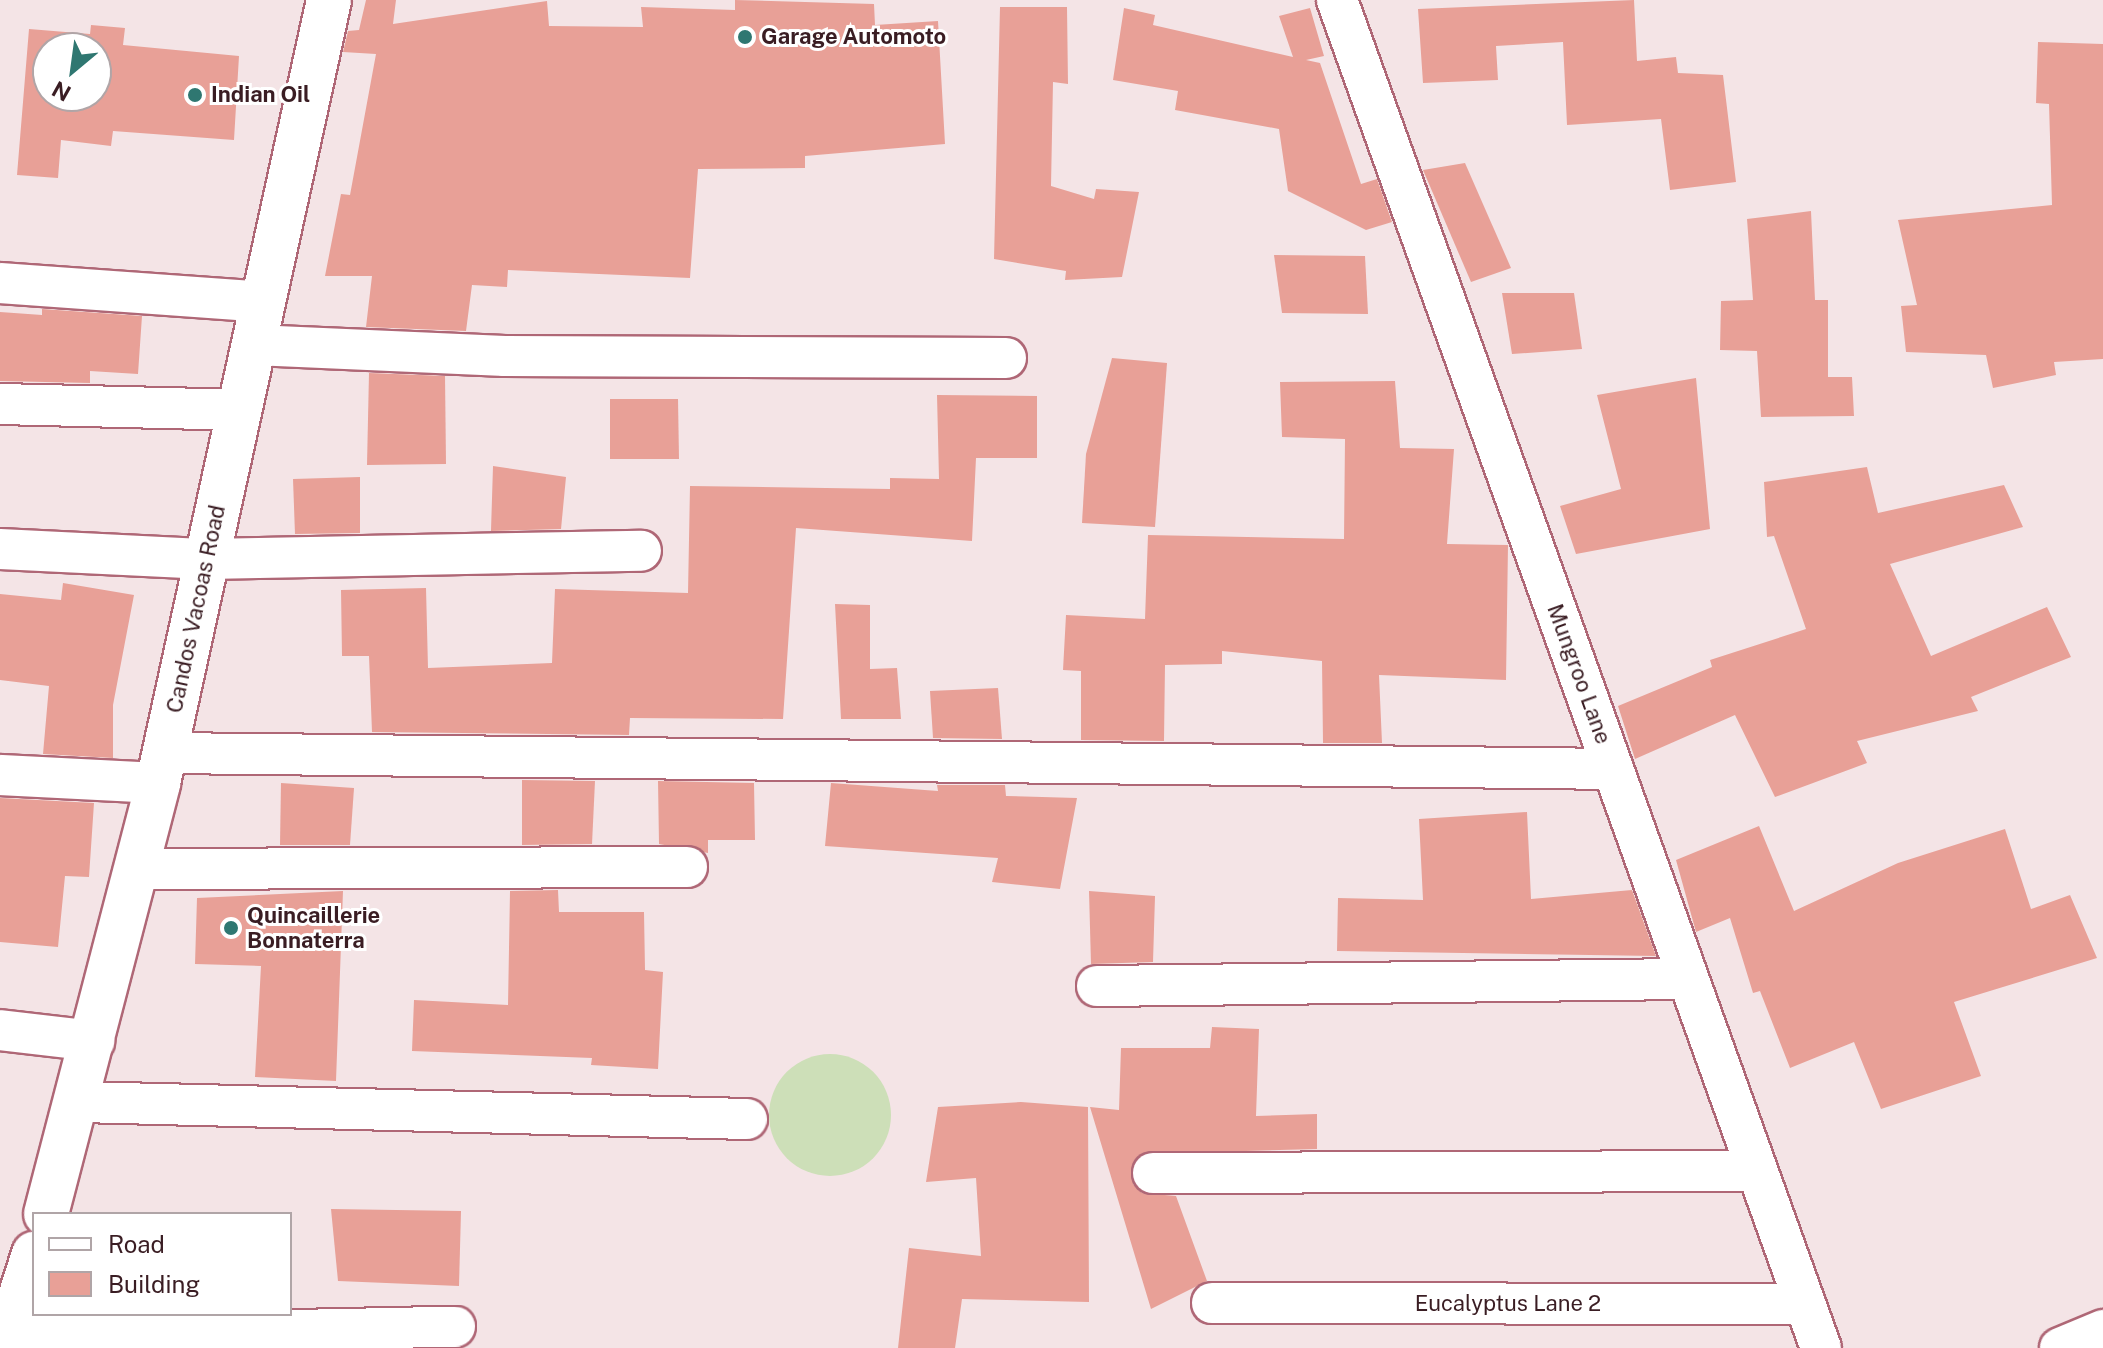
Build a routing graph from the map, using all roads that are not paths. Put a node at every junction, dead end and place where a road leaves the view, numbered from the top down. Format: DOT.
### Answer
graph roads {
  1 [pos="329,0"];
  2 [pos="1337,0"];
  3 [pos="0,283"];
  4 [pos="263,302"];
  5 [pos="254,345"];
  6 [pos="1006,358"];
  7 [pos="0,404"];
  8 [pos="240,410"];
  9 [pos="0,549"];
  10 [pos="641,551"];
  11 [pos="207,559"];
  12 [pos="162,768"];
  13 [pos="1613,769"];
  14 [pos="0,775"];
  15 [pos="687,867"];
  16 [pos="135,869"];
  17 [pos="1688,979"];
  18 [pos="1097,986"];
  19 [pos="0,1030"];
  20 [pos="94,1041"];
  21 [pos="80,1102"];
  22 [pos="747,1119"];
  23 [pos="1757,1171"];
  24 [pos="1153,1173"];
  25 [pos="47,1212"];
  26 [pos="19,1274"];
  27 [pos="1212,1303"];
  28 [pos="1805,1304"];
  29 [pos="455,1327"];
  30 [pos="2103,1330"];
  31 [pos="6,1342"];
  32 [pos="1821,1348"];
  33 [pos="2060,1348"];
  1 -- 4 [label="main road, Candos Vacoas Road"];
  2 -- 13 [label="street, Mungroo Lane"];
  3 -- 4 [label="street"];
  4 -- 5 [label="main road, Candos Vacoas Road"];
  5 -- 6 [label="street"];
  5 -- 8 [label="main road, Candos Vacoas Road"];
  7 -- 8 [label="street"];
  8 -- 11 [label="main road, Candos Vacoas Road"];
  9 -- 11 [label="street"];
  10 -- 11 [label="street"];
  11 -- 12 [label="main road, Candos Vacoas Road"];
  12 -- 13 [label="street"];
  12 -- 14 [label="street"];
  12 -- 16 [label="main road, Candos Vacoas Road"];
  13 -- 17 [label="street, Mungroo Lane"];
  15 -- 16 [label="street"];
  16 -- 20 [label="main road, Candos Vacoas Road"];
  17 -- 18 [label="street"];
  17 -- 23 [label="street, Mungroo Lane"];
  19 -- 20 [label="street"];
  20 -- 21 [label="main road, Candos Vacoas Road"];
  21 -- 22 [label="street"];
  21 -- 25 [label="main road, Candos Vacoas Road"];
  23 -- 24 [label="street"];
  23 -- 28 [label="street, Mungroo Lane"];
  26 -- 31 [label="main road"];
  27 -- 28 [label="street, Eucalyptus Lane 2"];
  28 -- 32 [label="street, Mungroo Lane"];
  29 -- 31 [label="street"];
  30 -- 33 [label="street"];
}
